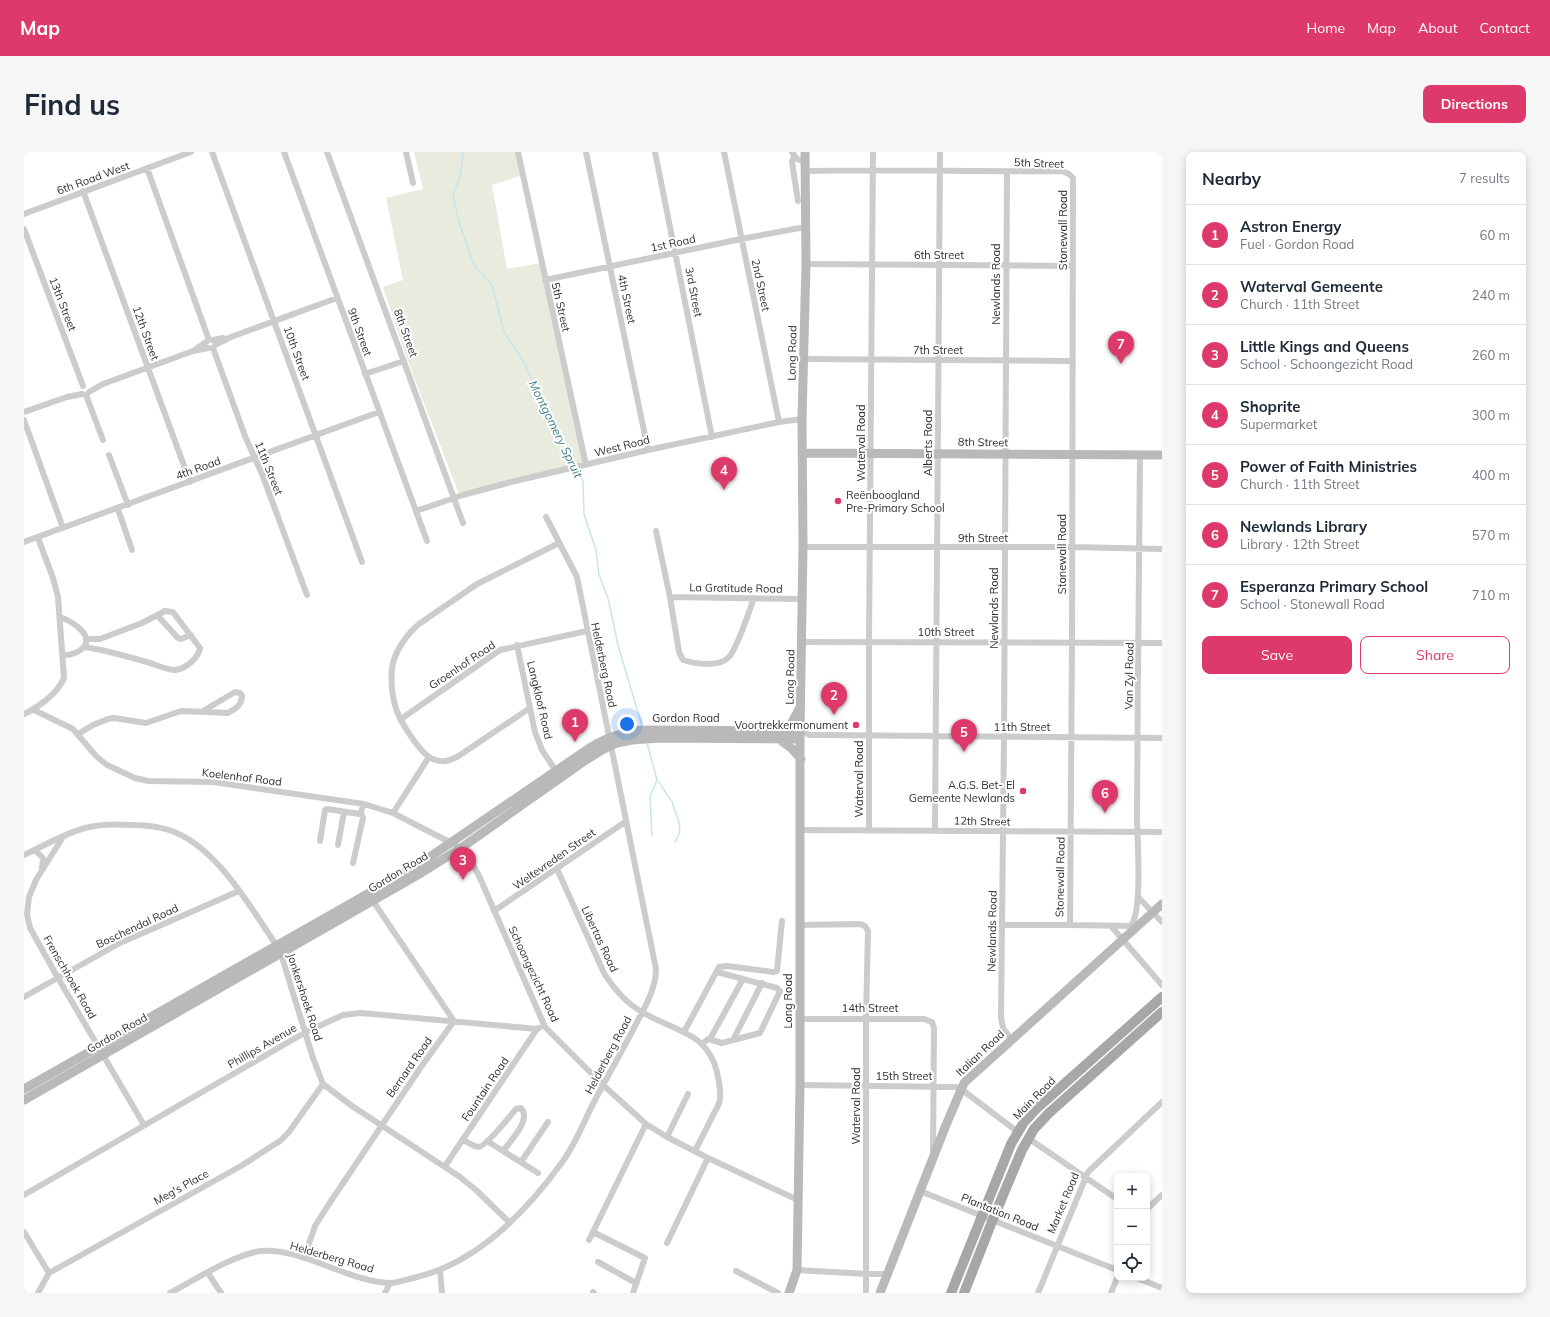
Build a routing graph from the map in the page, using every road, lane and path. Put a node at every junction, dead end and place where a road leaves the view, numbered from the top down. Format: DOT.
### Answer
graph roads {
  1 [pos="191,152"];
  2 [pos="212,152"];
  3 [pos="284,152"];
  4 [pos="327,152"];
  5 [pos="406,152"];
  6 [pos="518,152"];
  7 [pos="586,152"];
  8 [pos="655,152"];
  9 [pos="724,152"];
  10 [pos="805,152"];
  11 [pos="873,152"];
  12 [pos="940,152"];
  13 [pos="793,154"];
  14 [pos="806,166"];
  15 [pos="147,168"];
  16 [pos="872,170"];
  17 [pos="940,172"];
  18 [pos="1007,172"];
  19 [pos="413,183"];
  20 [pos="1074,183"];
  21 [pos="83,191"];
  22 [pos="798,201"];
  23 [pos="24,214"];
  24 [pos="805,227"];
  25 [pos="24,229"];
  26 [pos="741,239"];
  27 [pos="676,253"];
  28 [pos="806,264"];
  29 [pos="872,265"];
  30 [pos="939,265"];
  31 [pos="610,266"];
  32 [pos="1006,266"];
  33 [pos="1073,266"];
  34 [pos="545,280"];
  35 [pos="337,298"];
  36 [pos="275,320"];
  37 [pos="211,344"];
  38 [pos="804,359"];
  39 [pos="870,359"];
  40 [pos="939,360"];
  41 [pos="1006,360"];
  42 [pos="404,361"];
  43 [pos="1073,361"];
  44 [pos="148,367"];
  45 [pos="365,374"];
  46 [pos="85,390"];
  47 [pos="24,412"];
  48 [pos="379,412"];
  49 [pos="802,419"];
  50 [pos="24,420"];
  51 [pos="779,422"];
  52 [pos="316,435"];
  53 [pos="712,437"];
  54 [pos="103,440"];
  55 [pos="648,450"];
  56 [pos="803,453"];
  57 [pos="870,454"];
  58 [pos="938,454"];
  59 [pos="1006,454"];
  60 [pos="109,455"];
  61 [pos="1072,455"];
  62 [pos="1140,455"];
  63 [pos="1162,455"];
  64 [pos="255,458"];
  65 [pos="580,467"];
  66 [pos="190,482"];
  67 [pos="454,498"];
  68 [pos="128,505"];
  69 [pos="118,509"];
  70 [pos="416,511"];
  71 [pos="546,517"];
  72 [pos="463,523"];
  73 [pos="63,528"];
  74 [pos="656,531"];
  75 [pos="38,538"];
  76 [pos="427,540"];
  77 [pos="24,542"];
  78 [pos="559,543"];
  79 [pos="803,547"];
  80 [pos="871,547"];
  81 [pos="1071,547"];
  82 [pos="938,548"];
  83 [pos="1004,548"];
  84 [pos="1139,549"];
  85 [pos="1162,549"];
  86 [pos="132,550"];
  87 [pos="362,562"];
  88 [pos="307,595"];
  89 [pos="670,597"];
  90 [pos="754,598"];
  91 [pos="802,599"];
  92 [pos="157,615"];
  93 [pos="60,617"];
  94 [pos="587,631"];
  95 [pos="191,635"];
  96 [pos="86,639"];
  97 [pos="869,641"];
  98 [pos="802,642"];
  99 [pos="938,642"];
  100 [pos="1004,642"];
  101 [pos="1139,643"];
  102 [pos="1162,643"];
  103 [pos="1072,644"];
  104 [pos="517,645"];
  105 [pos="84,646"];
  106 [pos="63,655"];
  107 [pos="801,705"];
  108 [pos="530,708"];
  109 [pos="34,710"];
  110 [pos="203,711"];
  111 [pos="24,714"];
  112 [pos="401,719"];
  113 [pos="78,734"];
  114 [pos="778,735"];
  115 [pos="800,735"];
  116 [pos="869,736"];
  117 [pos="937,736"];
  118 [pos="1004,737"];
  119 [pos="1070,737"];
  120 [pos="1138,738"];
  121 [pos="1162,738"];
  122 [pos="610,741"];
  123 [pos="429,757"];
  124 [pos="801,760"];
  125 [pos="558,774"];
  126 [pos="364,804"];
  127 [pos="344,812"];
  128 [pos="393,812"];
  129 [pos="362,813"];
  130 [pos="625,822"];
  131 [pos="801,830"];
  132 [pos="935,830"];
  133 [pos="869,831"];
  134 [pos="1003,831"];
  135 [pos="1071,831"];
  136 [pos="1137,832"];
  137 [pos="1162,832"];
  138 [pos="64,836"];
  139 [pos="320,841"];
  140 [pos="451,843"];
  141 [pos="338,845"];
  142 [pos="461,848"];
  143 [pos="35,850"];
  144 [pos="24,855"];
  145 [pos="353,863"];
  146 [pos="557,869"];
  147 [pos="40,874"];
  148 [pos="240,891"];
  149 [pos="370,897"];
  150 [pos="1138,897"];
  151 [pos="1162,904"];
  152 [pos="494,912"];
  153 [pos="1153,912"];
  154 [pos="782,921"];
  155 [pos="1162,922"];
  156 [pos="800,924"];
  157 [pos="1070,925"];
  158 [pos="1003,926"];
  159 [pos="1111,926"];
  160 [pos="1134,926"];
  161 [pos="27,928"];
  162 [pos="1122,940"];
  163 [pos="279,950"];
  164 [pos="717,972"];
  165 [pos="58,978"];
  166 [pos="743,979"];
  167 [pos="762,984"];
  168 [pos="1162,985"];
  169 [pos="24,997"];
  170 [pos="1162,997"];
  171 [pos="642,1012"];
  172 [pos="1162,1012"];
  173 [pos="801,1018"];
  174 [pos="866,1019"];
  175 [pos="454,1021"];
  176 [pos="545,1027"];
  177 [pos="538,1029"];
  178 [pos="306,1032"];
  179 [pos="684,1032"];
  180 [pos="710,1039"];
  181 [pos="733,1040"];
  182 [pos="1012,1040"];
  183 [pos="702,1044"];
  184 [pos="101,1050"];
  185 [pos="323,1084"];
  186 [pos="603,1085"];
  187 [pos="800,1085"];
  188 [pos="866,1086"];
  189 [pos="934,1086"];
  190 [pos="24,1089"];
  191 [pos="961,1089"];
  192 [pos="688,1094"];
  193 [pos="24,1100"];
  194 [pos="1162,1102"];
  195 [pos="548,1122"];
  196 [pos="646,1124"];
  197 [pos="144,1125"];
  198 [pos="382,1125"];
  199 [pos="1018,1132"];
  200 [pos="667,1137"];
  201 [pos="1028,1138"];
  202 [pos="463,1140"];
  203 [pos="487,1141"];
  204 [pos="503,1151"];
  205 [pos="695,1151"];
  206 [pos="708,1158"];
  207 [pos="932,1160"];
  208 [pos="521,1162"];
  209 [pos="445,1166"];
  210 [pos="1085,1177"];
  211 [pos="920,1191"];
  212 [pos="24,1195"];
  213 [pos="1162,1195"];
  214 [pos="1114,1197"];
  215 [pos="798,1200"];
  216 [pos="1150,1206"];
  217 [pos="982,1215"];
  218 [pos="993,1219"];
  219 [pos="510,1223"];
  220 [pos="24,1232"];
  221 [pos="593,1232"];
  222 [pos="590,1240"];
  223 [pos="667,1243"];
  224 [pos="1056,1245"];
  225 [pos="304,1258"];
  226 [pos="598,1262"];
  227 [pos="1114,1269"];
  228 [pos="440,1270"];
  229 [pos="736,1271"];
  230 [pos="796,1272"];
  231 [pos="49,1273"];
  232 [pos="208,1273"];
  233 [pos="867,1274"];
  234 [pos="888,1274"];
  235 [pos="1116,1281"];
  236 [pos="1144,1281"];
  237 [pos="390,1283"];
  238 [pos="636,1283"];
  239 [pos="1162,1288"];
  240 [pos="791,1292"];
  241 [pos="38,1293"];
  242 [pos="170,1293"];
  243 [pos="221,1293"];
  244 [pos="385,1293"];
  245 [pos="442,1293"];
  246 [pos="632,1293"];
  247 [pos="778,1293"];
  248 [pos="866,1293"];
  249 [pos="880,1293"];
  250 [pos="951,1293"];
  251 [pos="964,1293"];
  252 [pos="1038,1293"];
  253 [pos="1111,1293"];
  1 -- 15 [label="street, 6th Road West"];
  2 -- 36 [label="street, 10th Street"];
  3 -- 35 [label="street, 9th Street"];
  4 -- 42 [label="street, 8th Street"];
  5 -- 19 [label="street"];
  6 -- 34 [label="street, 5th Street"];
  7 -- 31 [label="street, 4th Street"];
  8 -- 27 [label="street, 3rd Street"];
  9 -- 26 [label="street, 2nd Street"];
  10 -- 14 [label="street, Long Road"];
  11 -- 16 [label="street, Waterval Road"];
  12 -- 17 [label="street, Alberts Road"];
  13 -- 14 [label="street"];
  13 -- 22 [label="street"];
  14 -- 16 [label="street, 5th Street"];
  14 -- 24 [label="street, Long Road"];
  15 -- 21 [label="street, 6th Road West"];
  15 -- 37 [label="street, 11th Street"];
  16 -- 17 [label="street, 5th Street"];
  16 -- 29 [label="street, Waterval Road"];
  17 -- 18 [label="street, 5th Street"];
  17 -- 30 [label="street, Alberts Road"];
  18 -- 20 [label="street, 5th Street"];
  18 -- 32 [label="street, Newlands Road"];
  20 -- 33 [label="street, Stonewall Road"];
  21 -- 23 [label="street, 6th Road West"];
  21 -- 44 [label="street, 12th Street"];
  24 -- 26 [label="street, 1st Road"];
  24 -- 28 [label="street, Long Road"];
  25 -- 46 [label="street, 13th Street"];
  26 -- 27 [label="street, 1st Road"];
  26 -- 51 [label="street, 2nd Street"];
  27 -- 31 [label="street, 1st Road"];
  27 -- 53 [label="street, 3rd Street"];
  28 -- 29 [label="street, 6th Street"];
  28 -- 38 [label="street, Long Road"];
  29 -- 30 [label="street, 6th Street"];
  29 -- 39 [label="street, Waterval Road"];
  30 -- 32 [label="street, 6th Street"];
  30 -- 40 [label="street, Alberts Road"];
  31 -- 34 [label="street, 1st Road"];
  31 -- 55 [label="street, 4th Street"];
  32 -- 33 [label="street, 6th Street"];
  32 -- 41 [label="street, Newlands Road"];
  33 -- 43 [label="street, Stonewall Road"];
  34 -- 65 [label="street, 5th Street"];
  35 -- 36 [label="street"];
  35 -- 45 [label="street, 9th Street"];
  36 -- 37 [label="street"];
  36 -- 52 [label="street, 10th Street"];
  37 -- 44 [label="street"];
  37 -- 64 [label="street, 11th Street"];
  38 -- 39 [label="street, 7th Street"];
  38 -- 49 [label="street, Long Road"];
  39 -- 40 [label="street, 7th Street"];
  39 -- 57 [label="street, Waterval Road"];
  40 -- 41 [label="street, 7th Street"];
  40 -- 58 [label="street, Alberts Road"];
  41 -- 43 [label="street, 7th Street"];
  41 -- 59 [label="street, Newlands Road"];
  42 -- 45 [label="street"];
  42 -- 67 [label="street, 8th Street"];
  43 -- 61 [label="street, Stonewall Road"];
  44 -- 46 [label="street"];
  44 -- 66 [label="street, 12th Street"];
  45 -- 48 [label="street, 9th Street"];
  46 -- 47 [label="street"];
  46 -- 54 [label="street, 13th Street"];
  48 -- 52 [label="street, 4th Road"];
  48 -- 70 [label="street, 9th Street"];
  49 -- 51 [label="street, West Road"];
  49 -- 56 [label="street, Long Road"];
  50 -- 73 [label="street"];
  51 -- 53 [label="street, West Road"];
  52 -- 64 [label="street, 4th Road"];
  52 -- 87 [label="street, 10th Street"];
  53 -- 55 [label="street, West Road"];
  55 -- 65 [label="street, West Road"];
  56 -- 57 [label="street, 8th Street"];
  56 -- 79 [label="street, Long Road"];
  57 -- 58 [label="street, 8th Street"];
  57 -- 80 [label="street, Waterval Road"];
  58 -- 59 [label="street, 8th Street"];
  58 -- 82 [label="street, Alberts Road"];
  59 -- 61 [label="street, 8th Street"];
  59 -- 83 [label="street, Newlands Road"];
  60 -- 68 [label="street"];
  61 -- 62 [label="street, 8th Street"];
  61 -- 81 [label="street, Stonewall Road"];
  62 -- 63 [label="street, 8th Street"];
  62 -- 84 [label="street, Van Zyl Road"];
  64 -- 66 [label="street, 4th Road"];
  64 -- 88 [label="street, 11th Street"];
  65 -- 67 [label="street, West Road"];
  66 -- 68 [label="street, 4th Road"];
  67 -- 70 [label="street, West Road"];
  67 -- 72 [label="street, 8th Street"];
  68 -- 69 [label="street, 4th Road"];
  69 -- 73 [label="street, 4th Road"];
  69 -- 86 [label="street"];
  70 -- 76 [label="street, 9th Street"];
  71 -- 78 [label="street, Helderberg Road"];
  73 -- 75 [label="street, 4th Road"];
  74 -- 89 [label="street"];
  75 -- 77 [label="street, 4th Road"];
  75 -- 93 [label="street"];
  78 -- 94 [label="street, Helderberg Road"];
  78 -- 112 [label="street"];
  79 -- 80 [label="street, 9th Street"];
  79 -- 91 [label="street, Long Road"];
  80 -- 82 [label="street, 9th Street"];
  80 -- 97 [label="street, Waterval Road"];
  81 -- 83 [label="street, 9th Street"];
  81 -- 84 [label="street, 9th Street"];
  81 -- 103 [label="street, Stonewall Road"];
  82 -- 83 [label="street, 9th Street"];
  82 -- 99 [label="street, Alberts Road"];
  83 -- 100 [label="street, Newlands Road"];
  84 -- 85 [label="street, 9th Street"];
  84 -- 101 [label="street, Van Zyl Road"];
  89 -- 90 [label="street, La Gratitude Road"];
  89 -- 90 [label="street"];
  90 -- 91 [label="street, La Gratitude Road"];
  91 -- 98 [label="street, Long Road"];
  92 -- 95 [label="street"];
  92 -- 95 [label="street"];
  92 -- 96 [label="street"];
  93 -- 96 [label="street"];
  93 -- 106 [label="street"];
  94 -- 104 [label="street, Groenhof Road"];
  94 -- 122 [label="street, Helderberg Road"];
  95 -- 105 [label="street"];
  96 -- 105 [label="street"];
  97 -- 98 [label="street, 10th Street"];
  97 -- 99 [label="street, 10th Street"];
  97 -- 116 [label="street, Waterval Road"];
  98 -- 107 [label="street, Long Road"];
  99 -- 100 [label="street, 10th Street"];
  99 -- 117 [label="street, Alberts Road"];
  100 -- 103 [label="street, 10th Street"];
  100 -- 118 [label="street, Newlands Road"];
  101 -- 102 [label="street, 10th Street"];
  101 -- 103 [label="street, 10th Street"];
  101 -- 120 [label="street, Van Zyl Road"];
  103 -- 119 [label="street, Stonewall Road"];
  104 -- 108 [label="street, Langkloof Road"];
  104 -- 112 [label="street, Groenhof Road"];
  105 -- 106 [label="street"];
  106 -- 109 [label="street"];
  107 -- 114 [label="street"];
  107 -- 115 [label="street, Long Road"];
  108 -- 123 [label="street"];
  108 -- 125 [label="street, Langkloof Road"];
  109 -- 111 [label="street"];
  109 -- 113 [label="street, Koelenhof Road"];
  110 -- 110 [label="street"];
  110 -- 113 [label="street"];
  112 -- 123 [label="street"];
  113 -- 126 [label="street, Koelenhof Road"];
  114 -- 115 [label="street, Gordon Road"];
  114 -- 122 [label="street, Gordon Road"];
  114 -- 124 [label="street"];
  115 -- 116 [label="street, 11th Street"];
  115 -- 124 [label="street, Long Road"];
  116 -- 117 [label="street, 11th Street"];
  116 -- 133 [label="street, Waterval Road"];
  117 -- 118 [label="street, 11th Street"];
  117 -- 132 [label="street, Alberts Road"];
  118 -- 119 [label="street, 11th Street"];
  118 -- 134 [label="street, Newlands Road"];
  119 -- 120 [label="street, 11th Street"];
  119 -- 135 [label="street, Stonewall Road"];
  120 -- 121 [label="street, 11th Street"];
  120 -- 136 [label="street, Van Zyl Road"];
  122 -- 125 [label="street, Gordon Road"];
  122 -- 130 [label="street, Helderberg Road"];
  123 -- 128 [label="street"];
  124 -- 131 [label="street, Long Road"];
  125 -- 140 [label="street, Gordon Road"];
  125 -- 142 [label="street, Gordon Road"];
  126 -- 128 [label="street, Koelenhof Road"];
  126 -- 129 [label="street"];
  127 -- 129 [label="street"];
  127 -- 139 [label="street"];
  127 -- 141 [label="street"];
  128 -- 140 [label="street, Koelenhof Road"];
  129 -- 145 [label="street"];
  130 -- 146 [label="street, Weltevreden Street"];
  130 -- 171 [label="street, Helderberg Road"];
  131 -- 133 [label="street, 12th Street"];
  131 -- 156 [label="street, Long Road"];
  132 -- 133 [label="street, 12th Street"];
  132 -- 134 [label="street, 12th Street"];
  134 -- 135 [label="street, 12th Street"];
  134 -- 158 [label="street, Newlands Road"];
  135 -- 136 [label="street, 12th Street"];
  135 -- 157 [label="street, Stonewall Road"];
  136 -- 137 [label="street, 12th Street"];
  136 -- 150 [label="street, Van Zyl Road"];
  138 -- 143 [label="street, Jonkershoek Road"];
  138 -- 147 [label="street, Frenschhoek Road"];
  138 -- 148 [label="street, Jonkershoek Road"];
  140 -- 142 [label="street, Koelenhof Road"];
  140 -- 149 [label="street, Gordon Road"];
  142 -- 149 [label="street, Gordon Road"];
  142 -- 152 [label="street, Schoongezicht Road"];
  143 -- 144 [label="street, Jonkershoek Road"];
  143 -- 147 [label="street"];
  146 -- 152 [label="street, Weltevreden Street"];
  146 -- 171 [label="street, Libertas Road"];
  147 -- 161 [label="street, Frenschhoek Road"];
  148 -- 163 [label="street, Jonkershoek Road"];
  148 -- 165 [label="street, Boschendal Road"];
  149 -- 163 [label="street, Gordon Road"];
  149 -- 175 [label="street"];
  150 -- 153 [label="street"];
  150 -- 160 [label="street, Van Zyl Road"];
  151 -- 153 [label="street, Italian Road"];
  152 -- 176 [label="street, Schoongezicht Road"];
  153 -- 155 [label="street"];
  153 -- 160 [label="street, Italian Road"];
  154 -- 164 [label="street"];
  156 -- 173 [label="street, Long Road"];
  156 -- 174 [label="street, Waterval Road"];
  157 -- 158 [label="street"];
  157 -- 159 [label="street"];
  158 -- 182 [label="street, Newlands Road"];
  159 -- 160 [label="street"];
  159 -- 162 [label="street"];
  160 -- 162 [label="street, Italian Road"];
  161 -- 165 [label="street, Frenschhoek Road"];
  162 -- 168 [label="street"];
  162 -- 182 [label="street, Italian Road"];
  163 -- 178 [label="street, Jonkershoek Road"];
  163 -- 184 [label="street, Gordon Road"];
  164 -- 166 [label="street"];
  164 -- 179 [label="street"];
  165 -- 169 [label="street, Boschendal Road"];
  165 -- 184 [label="street, Frenschhoek Road"];
  166 -- 167 [label="street"];
  166 -- 180 [label="street"];
  167 -- 181 [label="street"];
  167 -- 181 [label="street"];
  170 -- 199 [label="main road, Main Road"];
  171 -- 179 [label="street, Libertas Road"];
  171 -- 186 [label="street, Helderberg Road"];
  172 -- 201 [label="main road, Main Road"];
  173 -- 174 [label="street, 14th Street"];
  173 -- 187 [label="street, Long Road"];
  174 -- 188 [label="street, Waterval Road"];
  174 -- 189 [label="street, 14th Street"];
  175 -- 177 [label="street, Phillips Avenue"];
  175 -- 178 [label="street, Phillips Avenue"];
  175 -- 198 [label="street, Bernard Road"];
  176 -- 177 [label="street"];
  176 -- 186 [label="street, Schoongezicht Road"];
  177 -- 202 [label="street, Fountain Road"];
  178 -- 185 [label="street, Jonkershoek Road"];
  178 -- 197 [label="street, Phillips Avenue"];
  179 -- 183 [label="street, Libertas Road"];
  180 -- 181 [label="street"];
  180 -- 183 [label="street"];
  182 -- 191 [label="street, Italian Road"];
  183 -- 205 [label="street, Libertas Road"];
  184 -- 190 [label="street, Gordon Road"];
  184 -- 193 [label="street, Gordon Road"];
  184 -- 197 [label="street, Frenschhoek Road"];
  185 -- 198 [label="street"];
  185 -- 231 [label="street, Meg's Place"];
  186 -- 196 [label="street, Schoongezicht Road"];
  186 -- 219 [label="street, Helderberg Road"];
  187 -- 188 [label="street, 15th Street"];
  187 -- 215 [label="street, Long Road"];
  188 -- 189 [label="street, 15th Street"];
  188 -- 233 [label="street, Waterval Road"];
  189 -- 191 [label="street, 15th Street"];
  189 -- 207 [label="street"];
  191 -- 199 [label="street, 15th Street"];
  191 -- 207 [label="street, Italian Road"];
  192 -- 200 [label="street"];
  194 -- 210 [label="street, Market Road"];
  195 -- 208 [label="street"];
  196 -- 200 [label="street, Schoongezicht Road"];
  196 -- 221 [label="street"];
  197 -- 212 [label="street, Phillips Avenue"];
  198 -- 209 [label="street"];
  198 -- 225 [label="street, Bernard Road"];
  199 -- 217 [label="main road, Main Road"];
  200 -- 205 [label="street, Schoongezicht Road"];
  201 -- 210 [label="street"];
  201 -- 218 [label="main road, Main Road"];
  202 -- 203 [label="street"];
  202 -- 209 [label="street, Fountain Road"];
  203 -- 204 [label="street"];
  203 -- 204 [label="street"];
  204 -- 208 [label="street"];
  204 -- 208 [label="street"];
  205 -- 206 [label="street, Schoongezicht Road"];
  206 -- 215 [label="street, Schoongezicht Road"];
  206 -- 223 [label="street"];
  207 -- 211 [label="street, Italian Road"];
  209 -- 219 [label="street"];
  210 -- 214 [label="street"];
  210 -- 224 [label="street, Market Road"];
  211 -- 217 [label="street, Plantation Road"];
  211 -- 234 [label="street, Italian Road"];
  213 -- 216 [label="street"];
  215 -- 230 [label="street, Long Road"];
  217 -- 218 [label="street, Plantation Road"];
  217 -- 250 [label="main road, Main Road"];
  218 -- 224 [label="street, Plantation Road"];
  218 -- 251 [label="main road, Main Road"];
  219 -- 228 [label="street, Helderberg Road"];
  220 -- 231 [label="street"];
  221 -- 222 [label="street"];
  221 -- 238 [label="street"];
  224 -- 227 [label="street, Plantation Road"];
  224 -- 252 [label="street, Market Road"];
  225 -- 232 [label="street, Helderberg Road"];
  225 -- 237 [label="street, Helderberg Road"];
  226 -- 238 [label="street"];
  228 -- 237 [label="street, Helderberg Road"];
  228 -- 245 [label="street"];
  229 -- 247 [label="street"];
  230 -- 233 [label="street"];
  230 -- 240 [label="street, Long Road"];
  231 -- 241 [label="street"];
  232 -- 242 [label="street, Helderberg Road"];
  232 -- 243 [label="street"];
  233 -- 234 [label="street"];
  233 -- 248 [label="street, Waterval Road"];
  234 -- 249 [label="street, Italian Road"];
  235 -- 253 [label="street"];
  236 -- 239 [label="street"];
  237 -- 244 [label="street"];
  238 -- 246 [label="street"];
}
